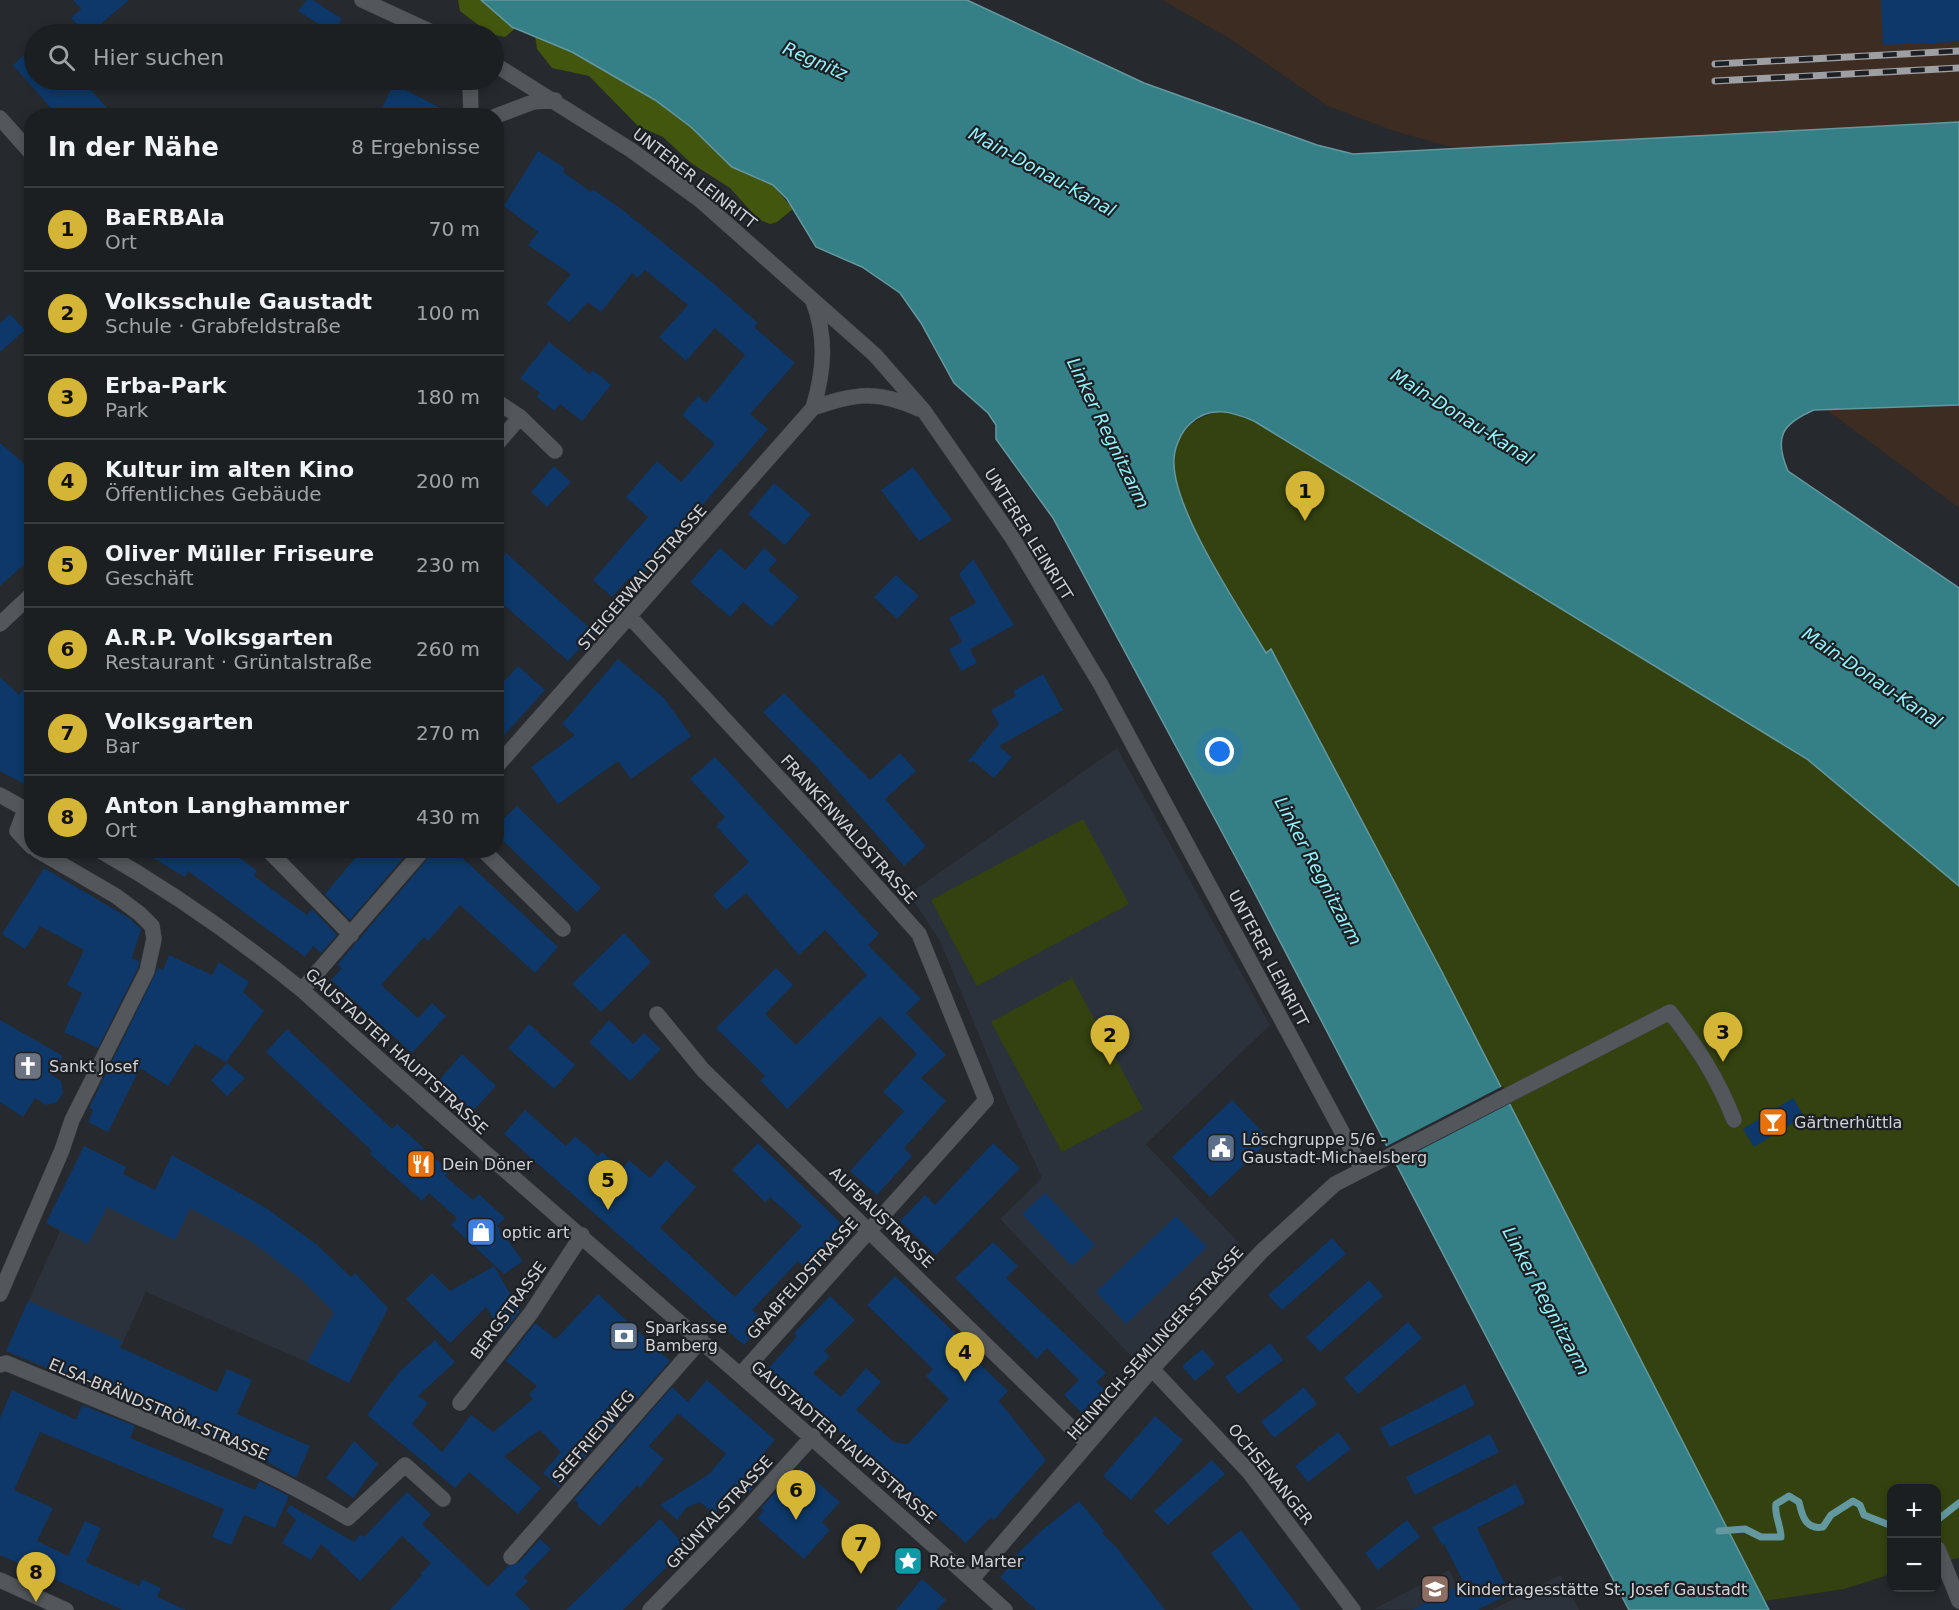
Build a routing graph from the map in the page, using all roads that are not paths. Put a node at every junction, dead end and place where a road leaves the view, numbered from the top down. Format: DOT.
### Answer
graph roads {
  1 [pos="362,0"];
  2 [pos="414,24"];
  3 [pos="504,70"];
  4 [pos="470,90"];
  5 [pos="555,100"];
  6 [pos="471,108"];
  7 [pos="504,113"];
  8 [pos="0,118"];
  9 [pos="24,145"];
  10 [pos="810,295"];
  11 [pos="504,407"];
  12 [pos="813,408"];
  13 [pos="924,411"];
  14 [pos="519,417"];
  15 [pos="504,435"];
  16 [pos="555,451"];
  17 [pos="24,602"];
  18 [pos="631,618"];
  19 [pos="0,624"];
  20 [pos="504,758"];
  21 [pos="0,795"];
  22 [pos="24,809"];
  23 [pos="24,818"];
  24 [pos="24,838"];
  25 [pos="51,858"];
  26 [pos="112,858"];
  27 [pos="276,858"];
  28 [pos="416,858"];
  29 [pos="491,858"];
  30 [pos="562,929"];
  31 [pos="351,935"];
  32 [pos="302,990"];
  33 [pos="657,1014"];
  34 [pos="986,1100"];
  35 [pos="1734,1120"];
  36 [pos="1362,1169"];
  37 [pos="869,1230"];
  38 [pos="582,1235"];
  39 [pos="0,1294"];
  40 [pos="701,1340"];
  41 [pos="2,1363"];
  42 [pos="1152,1368"];
  43 [pos="741,1374"];
  44 [pos="460,1403"];
  45 [pos="813,1437"];
  46 [pos="1088,1443"];
  47 [pos="443,1499"];
  48 [pos="1941,1556"];
  49 [pos="511,1557"];
  50 [pos="972,1579"];
  51 [pos="0,1580"];
  52 [pos="1959,1601"];
  53 [pos="66,1610"];
  54 [pos="650,1610"];
  55 [pos="1005,1610"];
  56 [pos="1353,1610"];
  1 -- 2 [label="street"];
  3 -- 5 [label="street, UNTERER LEINRITT"];
  4 -- 6 [label="street"];
  5 -- 7 [label="street"];
  5 -- 10 [label="street, UNTERER LEINRITT"];
  8 -- 9 [label="street"];
  10 -- 12 [label="street, STEIGERWALDSTRASSE"];
  10 -- 13 [label="street, UNTERER LEINRITT"];
  11 -- 14 [label="street"];
  12 -- 13 [label="street"];
  12 -- 18 [label="street, STEIGERWALDSTRASSE"];
  13 -- 36 [label="street, UNTERER LEINRITT"];
  14 -- 15 [label="street"];
  14 -- 16 [label="street"];
  17 -- 19 [label="street"];
  18 -- 20 [label="street, STEIGERWALDSTRASSE"];
  18 -- 34 [label="street, FRANKENWALDSTRASSE"];
  21 -- 22 [label="street"];
  23 -- 24 [label="street"];
  25 -- 39 [label="street"];
  26 -- 32 [label="street, GAUSTADTER HAUPTSTRASSE"];
  27 -- 31 [label="street"];
  28 -- 31 [label="street"];
  29 -- 30 [label="street"];
  31 -- 32 [label="street"];
  32 -- 38 [label="street, GAUSTADTER HAUPTSTRASSE"];
  33 -- 37 [label="street, AUFBAUSTRASSE"];
  34 -- 37 [label="street, GRABFELDSTRASSE"];
  35 -- 36 [label="street, HEINRICH-SEMLINGER-STRASSE"];
  36 -- 42 [label="street, HEINRICH-SEMLINGER-STRASSE"];
  37 -- 43 [label="street, GRABFELDSTRASSE"];
  37 -- 46 [label="street, AUFBAUSTRASSE"];
  38 -- 40 [label="street, GAUSTADTER HAUPTSTRASSE"];
  38 -- 44 [label="street, BERGSTRASSE"];
  40 -- 43 [label="street, GAUSTADTER HAUPTSTRASSE"];
  40 -- 49 [label="street, SEEFRIEDWEG"];
  41 -- 47 [label="street, ELSA-BRÄNDSTRÖM-STRASSE"];
  42 -- 46 [label="street, HEINRICH-SEMLINGER-STRASSE"];
  42 -- 56 [label="street, OCHSENANGER"];
  43 -- 45 [label="street, GAUSTADTER HAUPTSTRASSE"];
  45 -- 50 [label="street, GAUSTADTER HAUPTSTRASSE"];
  45 -- 54 [label="street, GRÜNTALSTRASSE"];
  46 -- 50 [label="street, HEINRICH-SEMLINGER-STRASSE"];
  48 -- 52 [label="street"];
  50 -- 55 [label="street, GAUSTADTER HAUPTSTRASSE"];
  51 -- 53 [label="street"];
}
